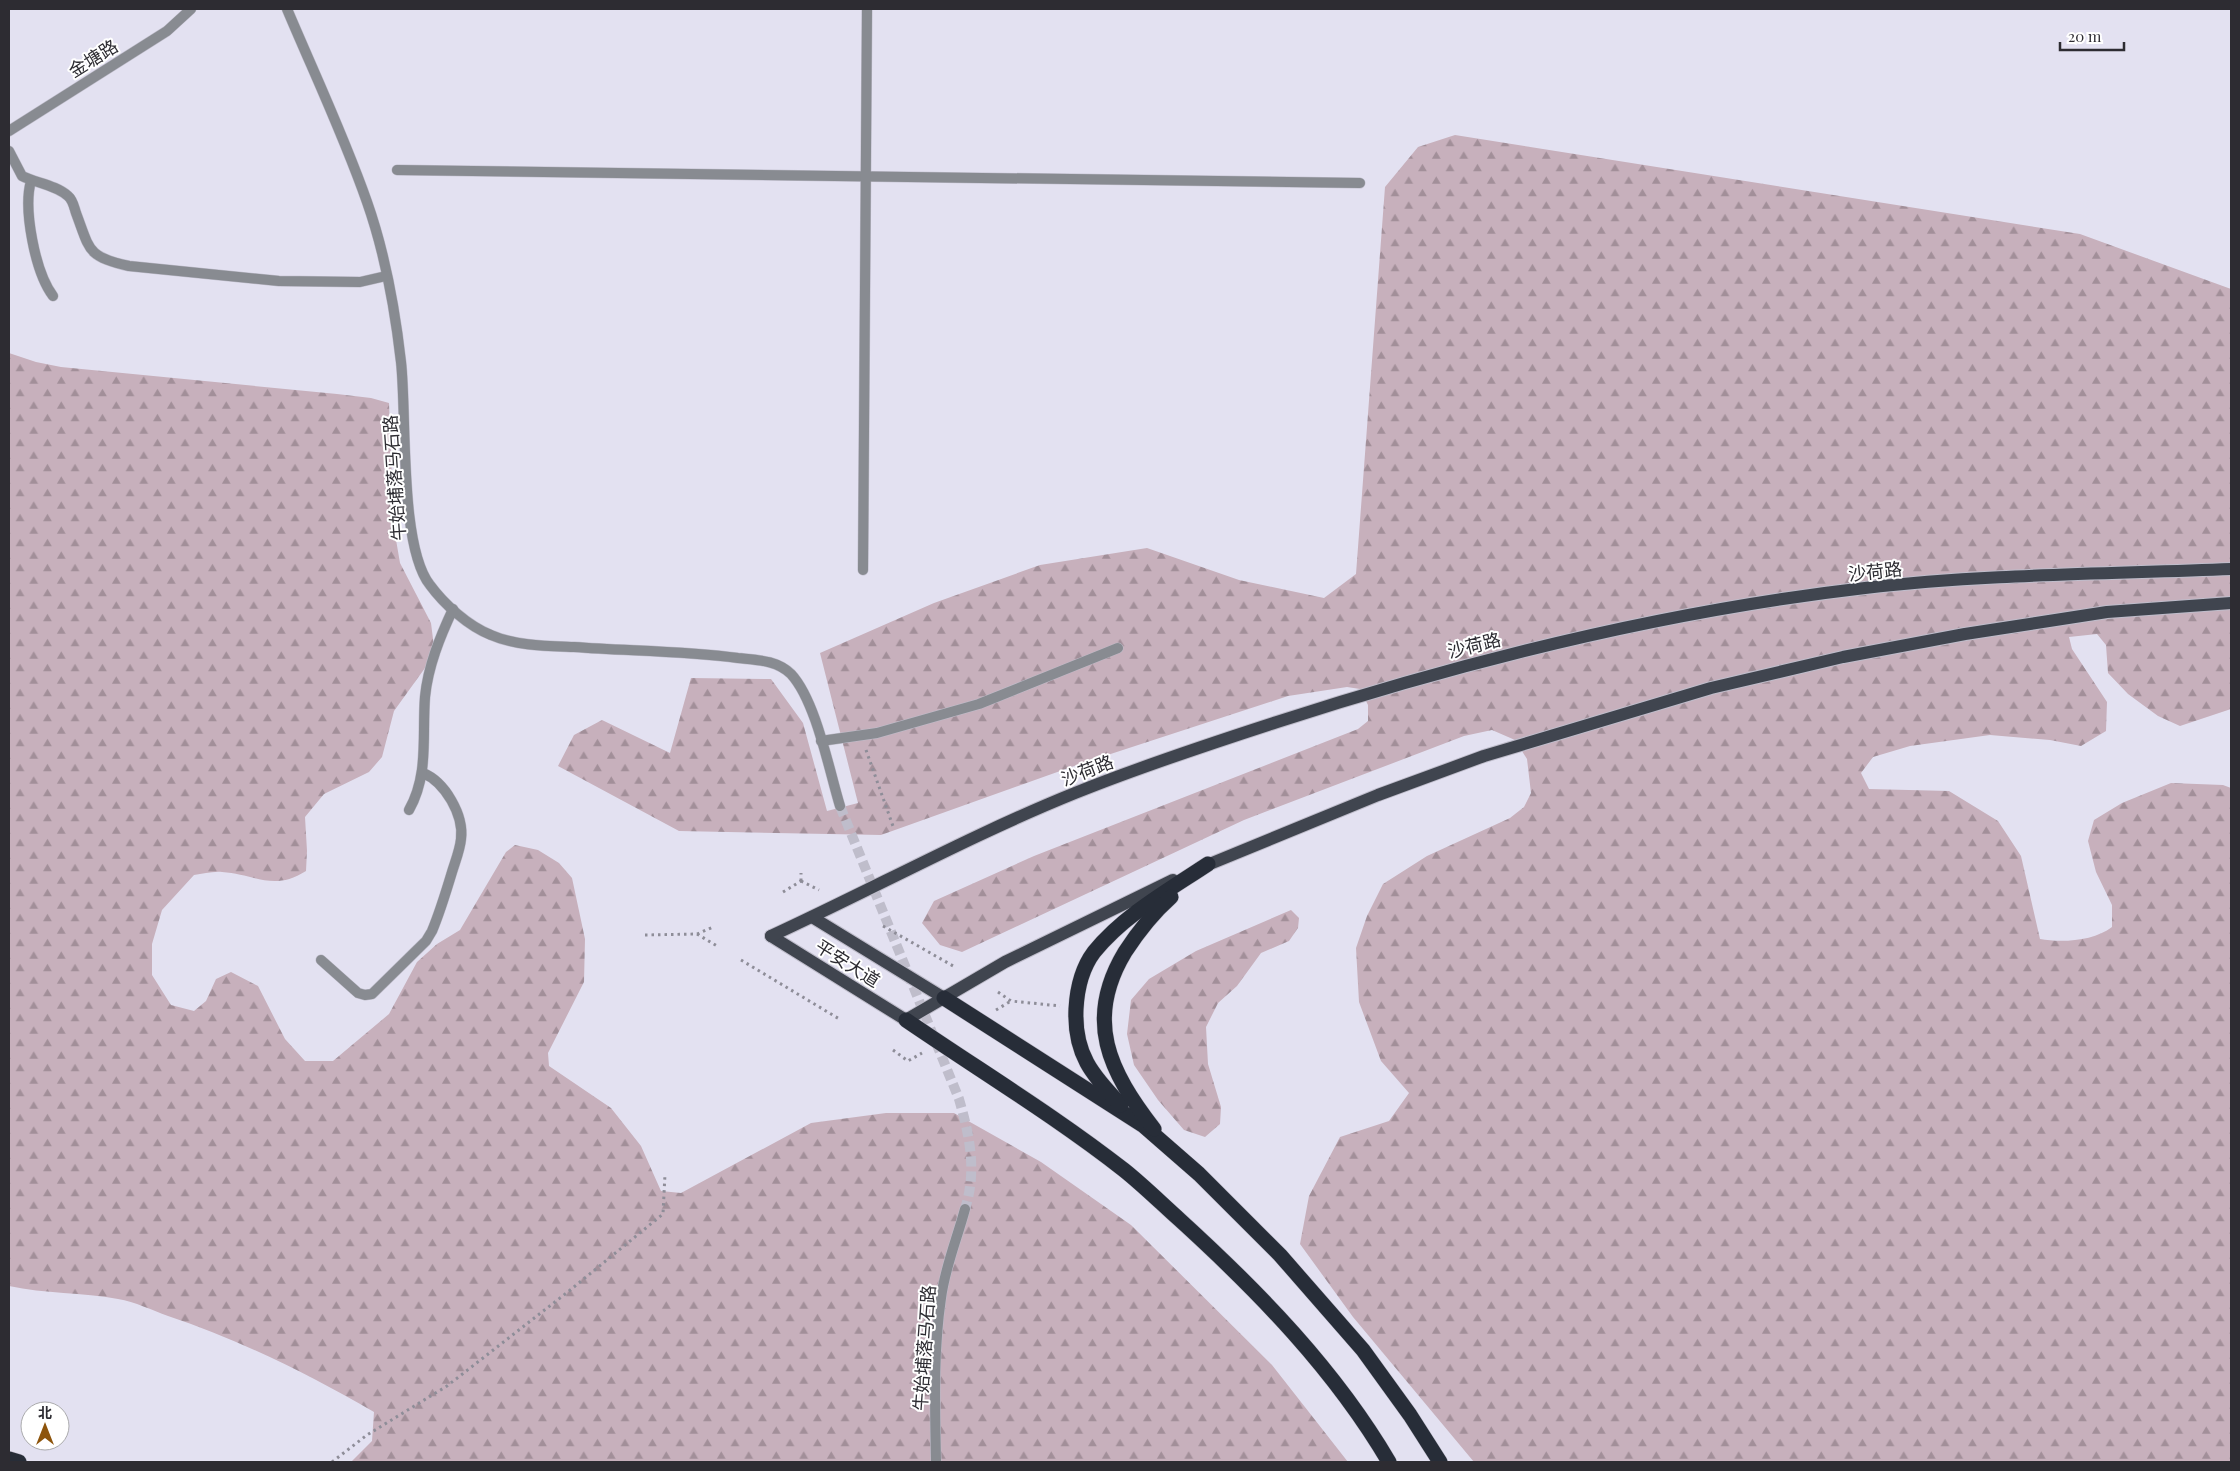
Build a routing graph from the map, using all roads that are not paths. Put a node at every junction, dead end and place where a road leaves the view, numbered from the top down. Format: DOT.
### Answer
graph roads {
  1 [pos="192,9"];
  2 [pos="287,9"];
  3 [pos="867,9"];
  4 [pos="9,131"];
  5 [pos="9,151"];
  6 [pos="397,170"];
  7 [pos="866,176"];
  8 [pos="31,181"];
  9 [pos="1360,183"];
  10 [pos="386,276"];
  11 [pos="53,296"];
  12 [pos="2231,568"];
  13 [pos="863,570"];
  14 [pos="2231,603"];
  15 [pos="453,609"];
  16 [pos="1118,648"];
  17 [pos="821,741"];
  18 [pos="423,773"];
  19 [pos="840,806"];
  20 [pos="409,810"];
  21 [pos="1208,864"];
  22 [pos="812,917"];
  23 [pos="771,936"];
  24 [pos="321,960"];
  25 [pos="944,998"];
  26 [pos="906,1020"];
  27 [pos="1144,1126"];
  28 [pos="1166,1144"];
  29 [pos="965,1209"];
  30 [pos="9,1459"];
  31 [pos="19,1462"];
  32 [pos="936,1462"];
  33 [pos="1389,1462"];
  34 [pos="1440,1462"];
  1 -- 4 [label="street, 金塘路"];
  2 -- 10 [label="street, 牛始埔落马石路"];
  3 -- 7 [label="street"];
  5 -- 8 [label="street"];
  6 -- 7 [label="street"];
  7 -- 9 [label="street"];
  7 -- 13 [label="street"];
  8 -- 10 [label="street"];
  8 -- 11 [label="street"];
  10 -- 15 [label="street, 牛始埔落马石路"];
  12 -- 22 [label="main road, 沙荷路"];
  14 -- 21 [label="main road"];
  15 -- 17 [label="street, 牛始埔落马石路"];
  15 -- 18 [label="street"];
  16 -- 17 [label="street"];
  17 -- 19 [label="street, 牛始埔落马石路"];
  18 -- 20 [label="street"];
  18 -- 24 [label="street"];
  21 -- 25 [label="main road"];
  21 -- 27 [label="highway"];
  21 -- 28 [label="highway"];
  22 -- 23 [label="main road, 沙荷路"];
  22 -- 25 [label="main road, 平安大道"];
  23 -- 26 [label="main road, 平安大道"];
  25 -- 26 [label="main road"];
  25 -- 27 [label="highway"];
  26 -- 33 [label="highway"];
  27 -- 28 [label="highway"];
  28 -- 34 [label="highway"];
  29 -- 32 [label="street, 牛始埔落马石路"];
  30 -- 31 [label="highway"];
}
